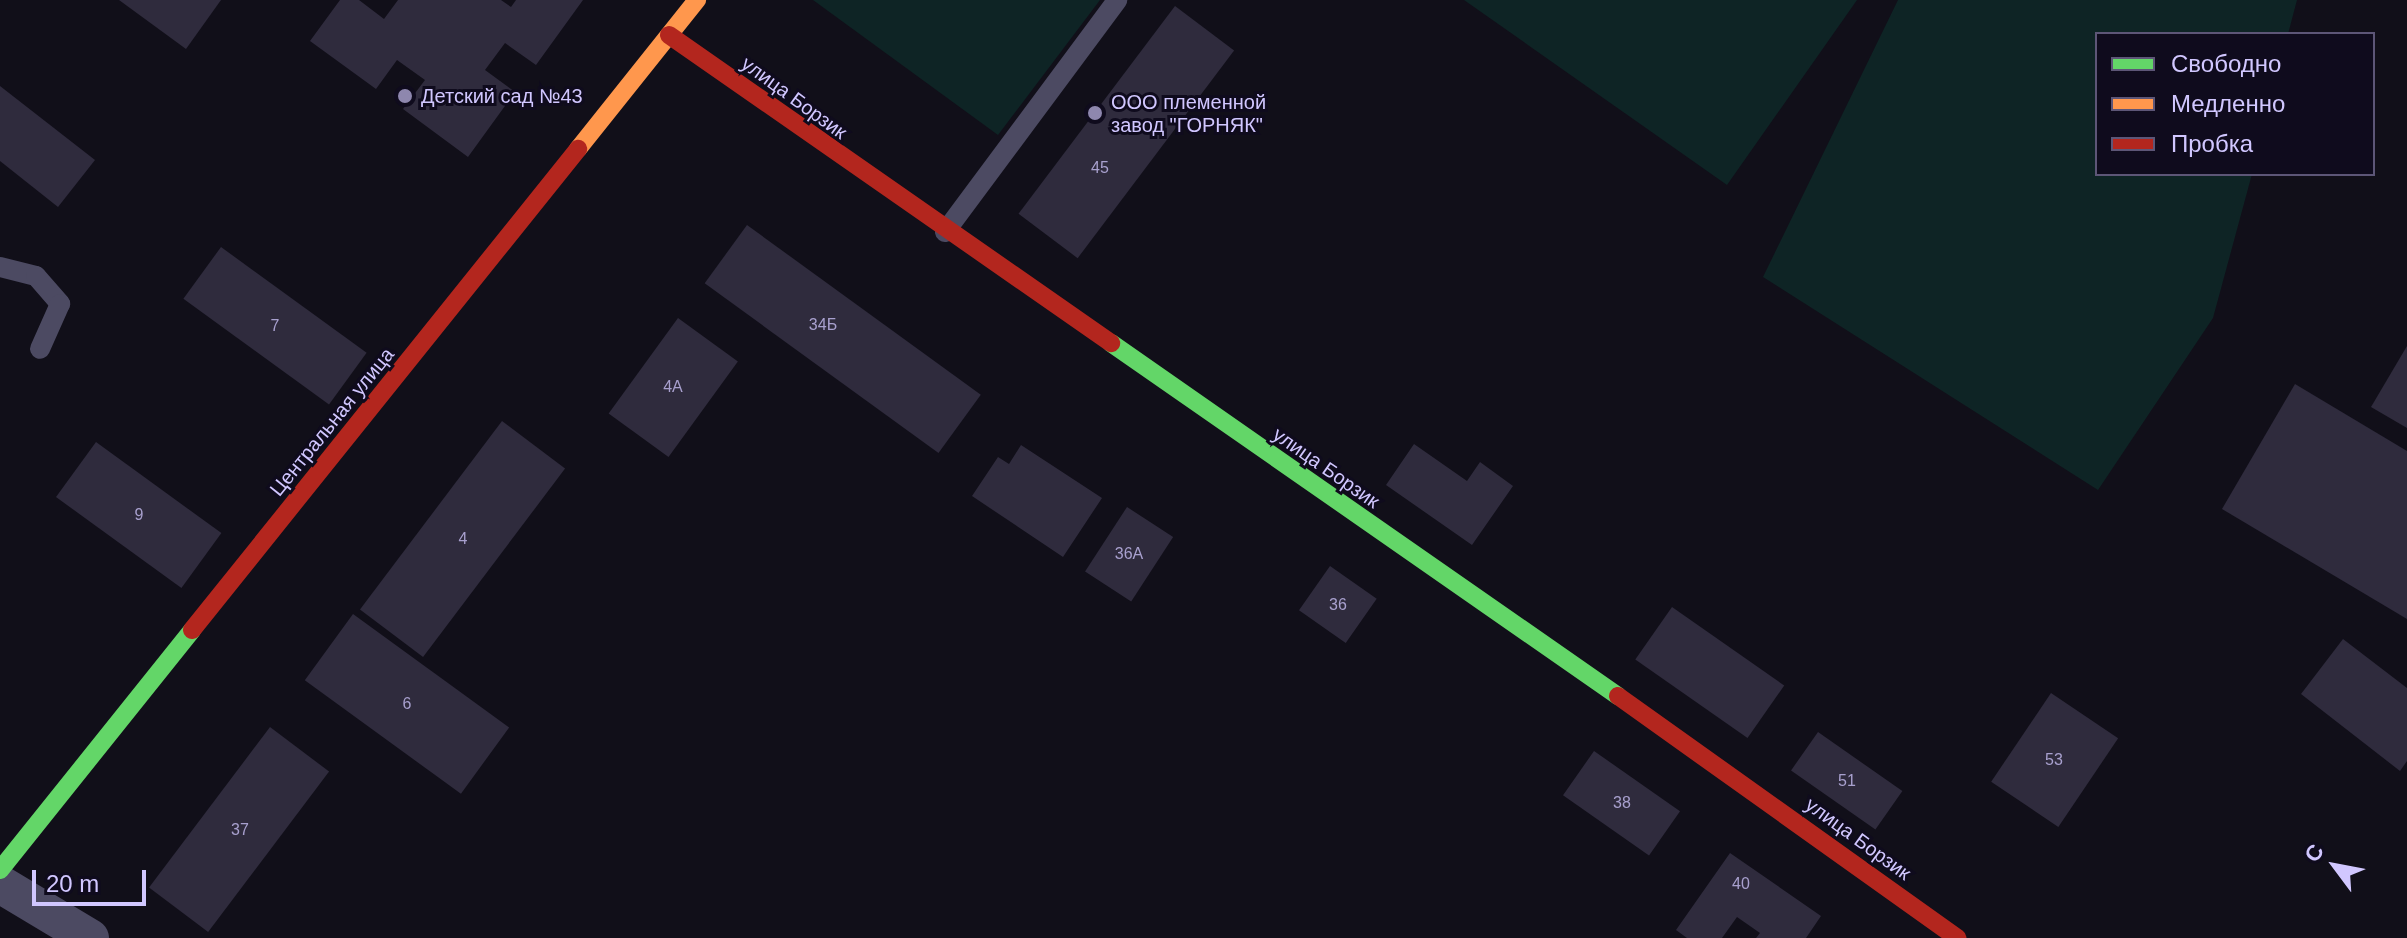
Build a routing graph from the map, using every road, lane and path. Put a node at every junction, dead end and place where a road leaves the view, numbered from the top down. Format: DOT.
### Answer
graph roads {
  1 [pos="697,0"];
  2 [pos="1117,0"];
  3 [pos="669,35"];
  4 [pos="945,232"];
  5 [pos="0,267"];
  6 [pos="40,349"];
  7 [pos="0,870"];
  8 [pos="0,884"];
  9 [pos="90,938"];
  10 [pos="1957,938"];
  1 -- 3 [label="street, Центральная улица"];
  2 -- 4 [label="lane"];
  3 -- 4 [label="street, улица Борзик"];
  3 -- 7 [label="street, Центральная улица"];
  4 -- 10 [label="street, улица Борзик"];
  5 -- 6 [label="lane"];
  8 -- 9 [label="street"];
}
